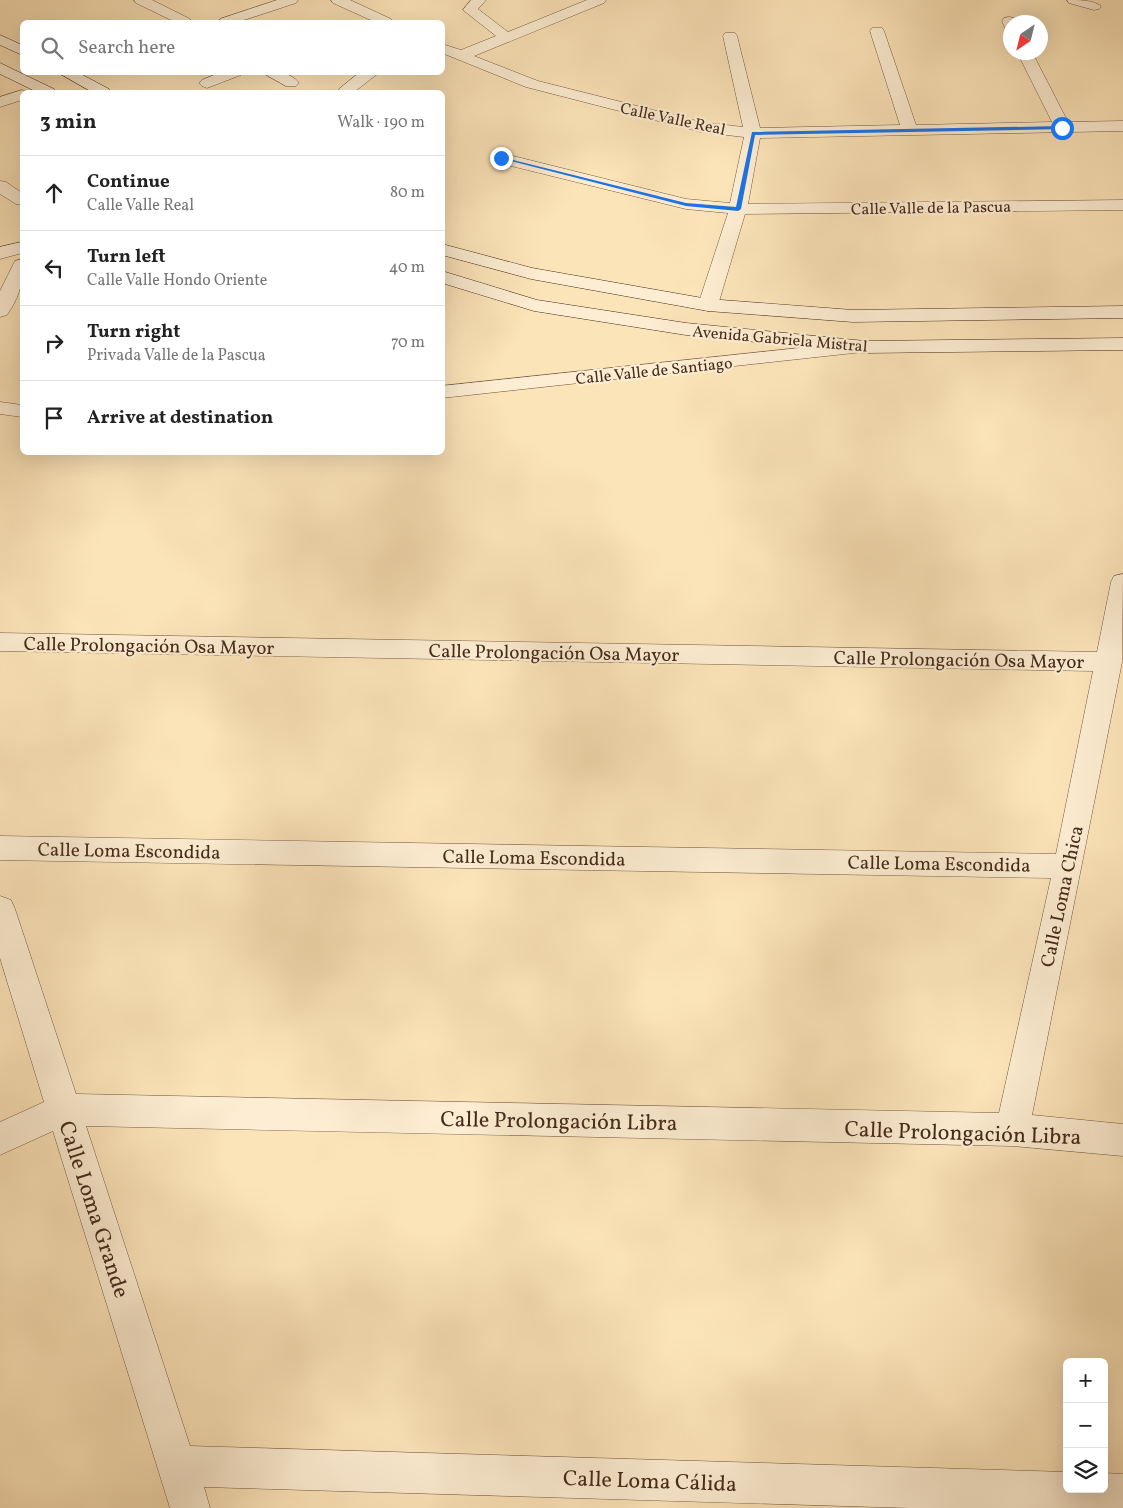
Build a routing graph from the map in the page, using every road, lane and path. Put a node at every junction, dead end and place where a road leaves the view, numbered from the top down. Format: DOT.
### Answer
graph roads {
  1 [pos="140,0"];
  2 [pos="291,0"];
  3 [pos="338,0"];
  4 [pos="479,0"];
  5 [pos="599,0"];
  6 [pos="1074,0"];
  7 [pos="1094,6"];
  8 [pos="181,20"];
  9 [pos="231,20"];
  10 [pos="377,20"];
  11 [pos="877,31"];
  12 [pos="730,36"];
  13 [pos="508,38"];
  14 [pos="0,40"];
  15 [pos="445,49"];
  16 [pos="20,50"];
  17 [pos="460,56"];
  18 [pos="1028,60"];
  19 [pos="0,68"];
  20 [pos="72,75"];
  21 [pos="228,75"];
  22 [pos="274,75"];
  23 [pos="367,75"];
  24 [pos="207,83"];
  25 [pos="291,83"];
  26 [pos="37,90"];
  27 [pos="99,90"];
  28 [pos="347,90"];
  29 [pos="20,96"];
  30 [pos="0,102"];
  31 [pos="1123,126"];
  32 [pos="1062,128"];
  33 [pos="909,129"];
  34 [pos="753,134"];
  35 [pos="501,158"];
  36 [pos="0,186"];
  37 [pos="20,199"];
  38 [pos="1123,206"];
  39 [pos="738,209"];
  40 [pos="20,248"];
  41 [pos="445,250"];
  42 [pos="0,253"];
  43 [pos="20,269"];
  44 [pos="445,279"];
  45 [pos="708,306"];
  46 [pos="0,312"];
  47 [pos="1123,312"];
  48 [pos="1123,344"];
  49 [pos="864,347"];
  50 [pos="445,392"];
  51 [pos="0,408"];
  52 [pos="20,412"];
  53 [pos="1123,582"];
  54 [pos="0,642"];
  55 [pos="1109,662"];
  56 [pos="0,848"];
  57 [pos="1068,866"];
  58 [pos="0,910"];
  59 [pos="63,1110"];
  60 [pos="1012,1130"];
  61 [pos="0,1139"];
  62 [pos="1123,1140"];
  63 [pos="178,1466"];
  64 [pos="1123,1494"];
  65 [pos="190,1508"];
  1 -- 8 [label="street"];
  2 -- 9 [label="street"];
  3 -- 10 [label="street"];
  4 -- 13 [label="street"];
  5 -- 13 [label="street"];
  6 -- 7 [label="street"];
  11 -- 33 [label="street"];
  12 -- 34 [label="street"];
  13 -- 17 [label="street"];
  14 -- 16 [label="street"];
  15 -- 17 [label="street, Calle Valle Real"];
  17 -- 34 [label="street, Calle Valle Real"];
  18 -- 32 [label="street"];
  19 -- 26 [label="street"];
  20 -- 27 [label="street"];
  21 -- 24 [label="street"];
  22 -- 25 [label="street"];
  23 -- 28 [label="street"];
  29 -- 30 [label="street"];
  31 -- 32 [label="street, Calle Valle Real"];
  32 -- 33 [label="street, Calle Valle Real"];
  33 -- 34 [label="street, Calle Valle Real"];
  34 -- 39 [label="street"];
  35 -- 39 [label="street, Calle Valle de la Pascua"];
  36 -- 37 [label="street"];
  38 -- 39 [label="street, Calle Valle de la Pascua"];
  39 -- 45 [label="street"];
  40 -- 42 [label="street"];
  41 -- 45 [label="street, Avenida Gabriela Mistral"];
  43 -- 46 [label="street"];
  44 -- 49 [label="street, Avenida Gabriela Mistral"];
  45 -- 47 [label="street, Avenida Gabriela Mistral"];
  48 -- 49 [label="street, Avenida Gabriela Mistral"];
  49 -- 50 [label="street, Calle Valle de Santiago"];
  51 -- 52 [label="street"];
  53 -- 55 [label="street, Calle Loma Chica"];
  54 -- 55 [label="street, Calle Prolongación Osa Mayor"];
  55 -- 57 [label="street, Calle Loma Chica"];
  56 -- 57 [label="street, Calle Loma Escondida"];
  57 -- 60 [label="street, Calle Loma Chica"];
  58 -- 59 [label="street, Calle Loma Grande"];
  59 -- 60 [label="street, Calle Prolongación Libra"];
  59 -- 61 [label="street, Calle Prolongación Libra"];
  59 -- 63 [label="street, Calle Loma Grande"];
  60 -- 62 [label="street, Calle Prolongación Libra"];
  63 -- 64 [label="street, Calle Loma Cálida"];
  63 -- 65 [label="street, Calle Loma Grande"];
}
